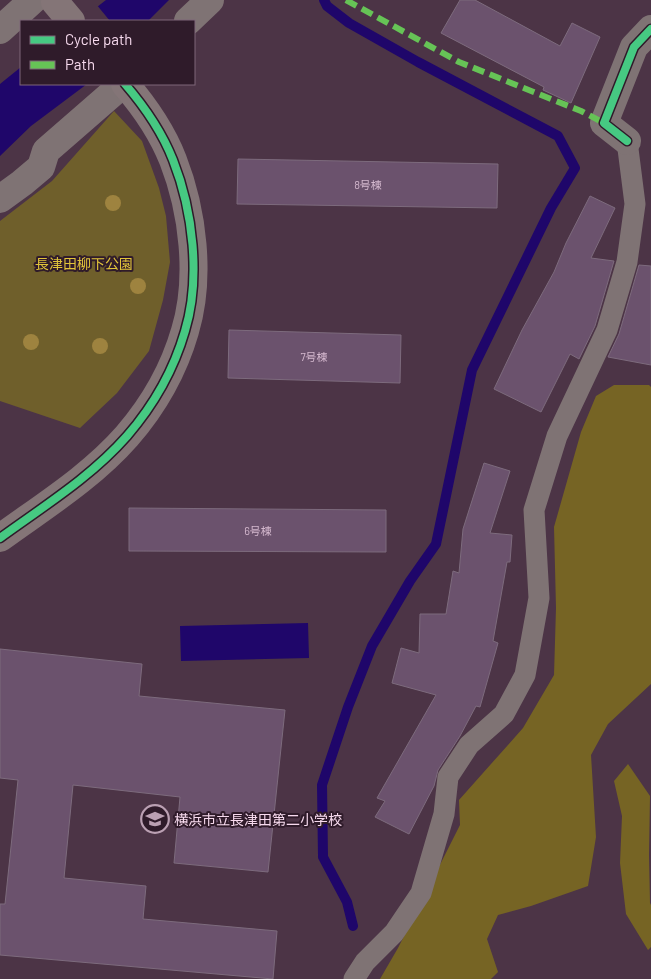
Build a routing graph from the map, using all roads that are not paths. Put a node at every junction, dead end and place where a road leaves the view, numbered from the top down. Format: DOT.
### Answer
graph roads {
  1 [pos="210,0"];
  2 [pos="53,6"];
  3 [pos="22,20"];
  4 [pos="189,20"];
  5 [pos="20,21"];
  6 [pos="651,29"];
  7 [pos="0,30"];
  8 [pos="123,85"];
  9 [pos="125,85"];
  10 [pos="627,142"];
  11 [pos="0,199"];
  12 [pos="0,538"];
  13 [pos="354,979"];
  1 -- 4 [label="street"];
  2 -- 3 [label="street"];
  5 -- 7 [label="street"];
  6 -- 10 [label="street"];
  8 -- 11 [label="street"];
  9 -- 12 [label="street"];
  10 -- 13 [label="lane"];
}
